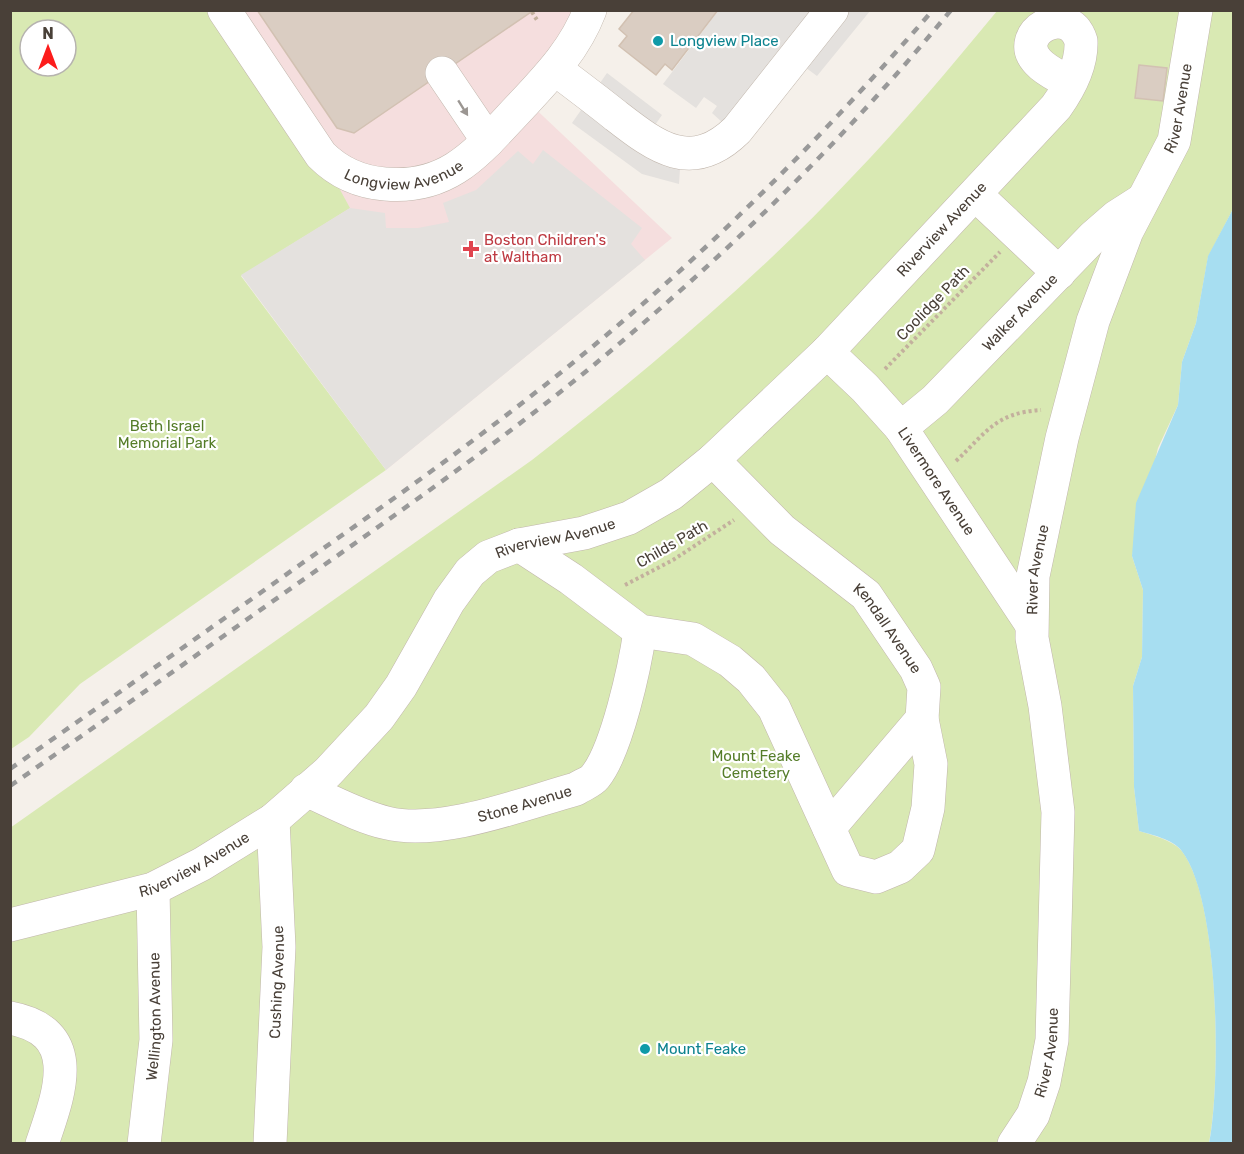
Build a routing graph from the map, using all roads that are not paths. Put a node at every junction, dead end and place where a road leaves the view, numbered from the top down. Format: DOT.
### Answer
graph roads {
  1 [pos="224,10"];
  2 [pos="590,10"];
  3 [pos="832,10"];
  4 [pos="1196,10"];
  5 [pos="555,69"];
  6 [pos="442,73"];
  7 [pos="1070,83"];
  8 [pos="488,141"];
  9 [pos="976,195"];
  10 [pos="1142,200"];
  11 [pos="1059,273"];
  12 [pos="827,352"];
  13 [pos="901,428"];
  14 [pos="713,460"];
  15 [pos="519,545"];
  16 [pos="1030,622"];
  17 [pos="640,631"];
  18 [pos="922,719"];
  19 [pos="306,790"];
  20 [pos="273,820"];
  21 [pos="829,828"];
  22 [pos="153,889"];
  23 [pos="10,924"];
  24 [pos="10,1018"];
  25 [pos="42,1143"];
  26 [pos="144,1143"];
  27 [pos="270,1143"];
  28 [pos="1014,1143"];
  1 -- 8 [label="street, Longview Avenue"];
  2 -- 5 [label="street, Longview Avenue"];
  3 -- 5 [label="street"];
  4 -- 10 [label="street, River Avenue"];
  5 -- 8 [label="street, Longview Avenue"];
  6 -- 8 [label="street, one-way"];
  7 -- 9 [label="street, Riverview Avenue"];
  9 -- 11 [label="street"];
  9 -- 12 [label="street, Riverview Avenue"];
  10 -- 11 [label="street, Walker Avenue"];
  10 -- 16 [label="street, River Avenue"];
  11 -- 13 [label="street, Walker Avenue"];
  12 -- 13 [label="street, Livermore Avenue"];
  12 -- 14 [label="street, Riverview Avenue"];
  13 -- 16 [label="street, Livermore Avenue"];
  14 -- 15 [label="street, Riverview Avenue"];
  14 -- 18 [label="street, Kendall Avenue"];
  15 -- 17 [label="street"];
  15 -- 19 [label="street, Riverview Avenue"];
  16 -- 28 [label="street, River Avenue"];
  17 -- 19 [label="street, Stone Avenue"];
  17 -- 21 [label="street"];
  18 -- 21 [label="street"];
  18 -- 21 [label="street, Kendall Avenue"];
  19 -- 20 [label="street, Riverview Avenue"];
  20 -- 22 [label="street, Riverview Avenue"];
  20 -- 27 [label="street, Cushing Avenue"];
  22 -- 23 [label="street, Riverview Avenue"];
  22 -- 26 [label="street, Wellington Avenue"];
  24 -- 25 [label="street"];
}
